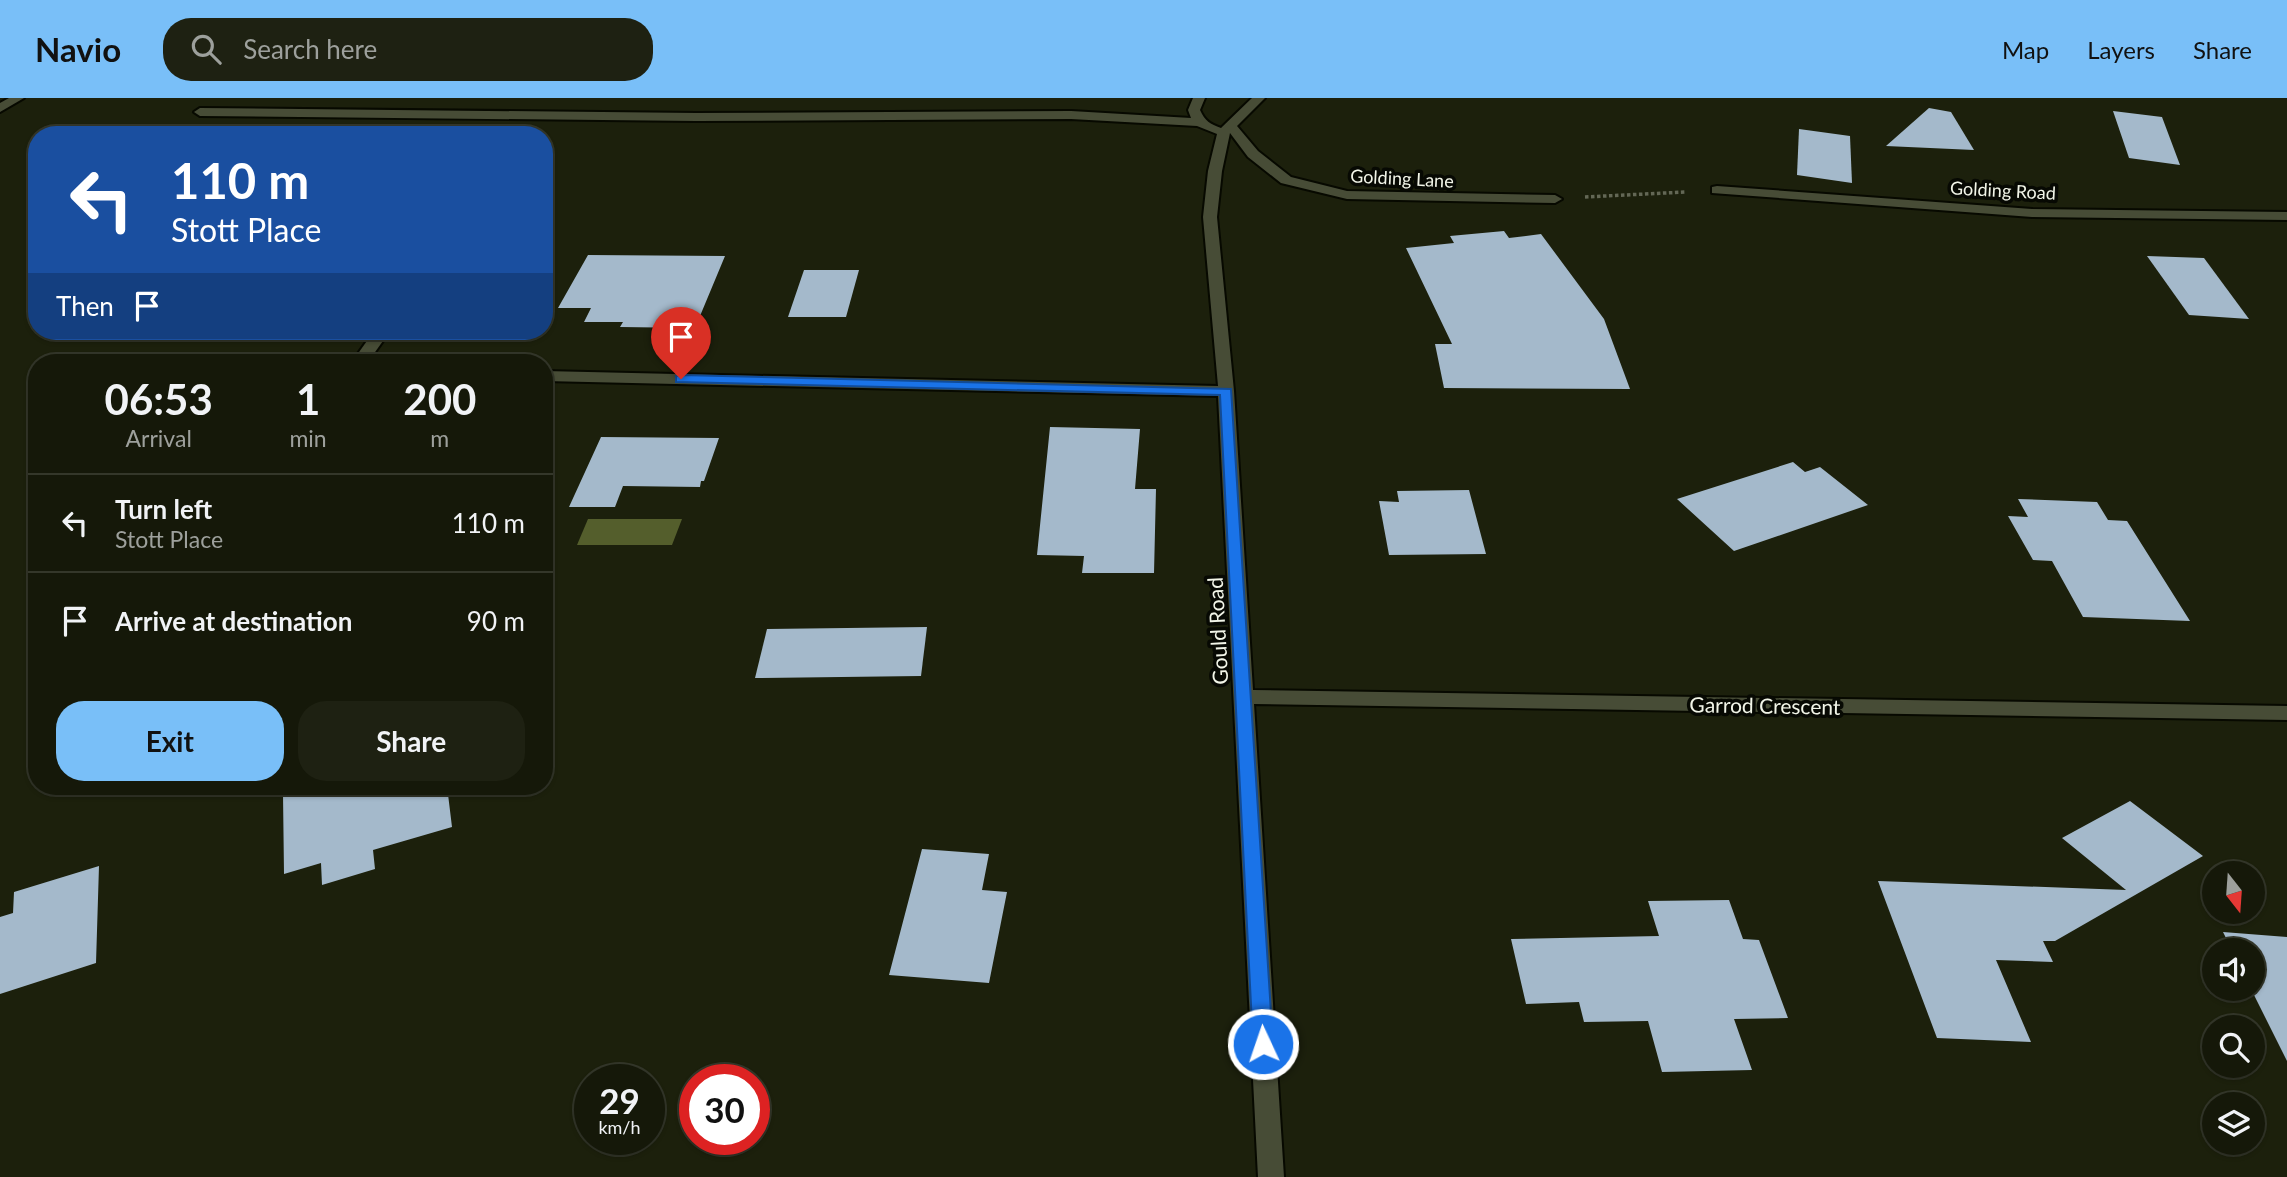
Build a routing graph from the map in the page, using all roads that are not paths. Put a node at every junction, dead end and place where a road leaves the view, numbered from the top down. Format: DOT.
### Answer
graph roads {
  1 [pos="18,98"];
  2 [pos="1199,98"];
  3 [pos="1259,98"];
  4 [pos="0,108"];
  5 [pos="200,112"];
  6 [pos="1198,122"];
  7 [pos="1227,128"];
  8 [pos="1717,190"];
  9 [pos="1555,199"];
  10 [pos="2287,216"];
  11 [pos="553,376"];
  12 [pos="1226,391"];
  13 [pos="1243,697"];
  14 [pos="2287,713"];
  15 [pos="1271,1177"];
  1 -- 4 [label="street"];
  2 -- 6 [label="street"];
  3 -- 7 [label="street"];
  5 -- 6 [label="street"];
  6 -- 7 [label="street"];
  7 -- 9 [label="street, Golding Lane"];
  7 -- 12 [label="street, Gould Road"];
  8 -- 10 [label="street, Golding Road"];
  11 -- 12 [label="street"];
  12 -- 13 [label="street, Gould Road"];
  13 -- 14 [label="street, Garrod Crescent"];
  13 -- 15 [label="street, Gould Road"];
}
